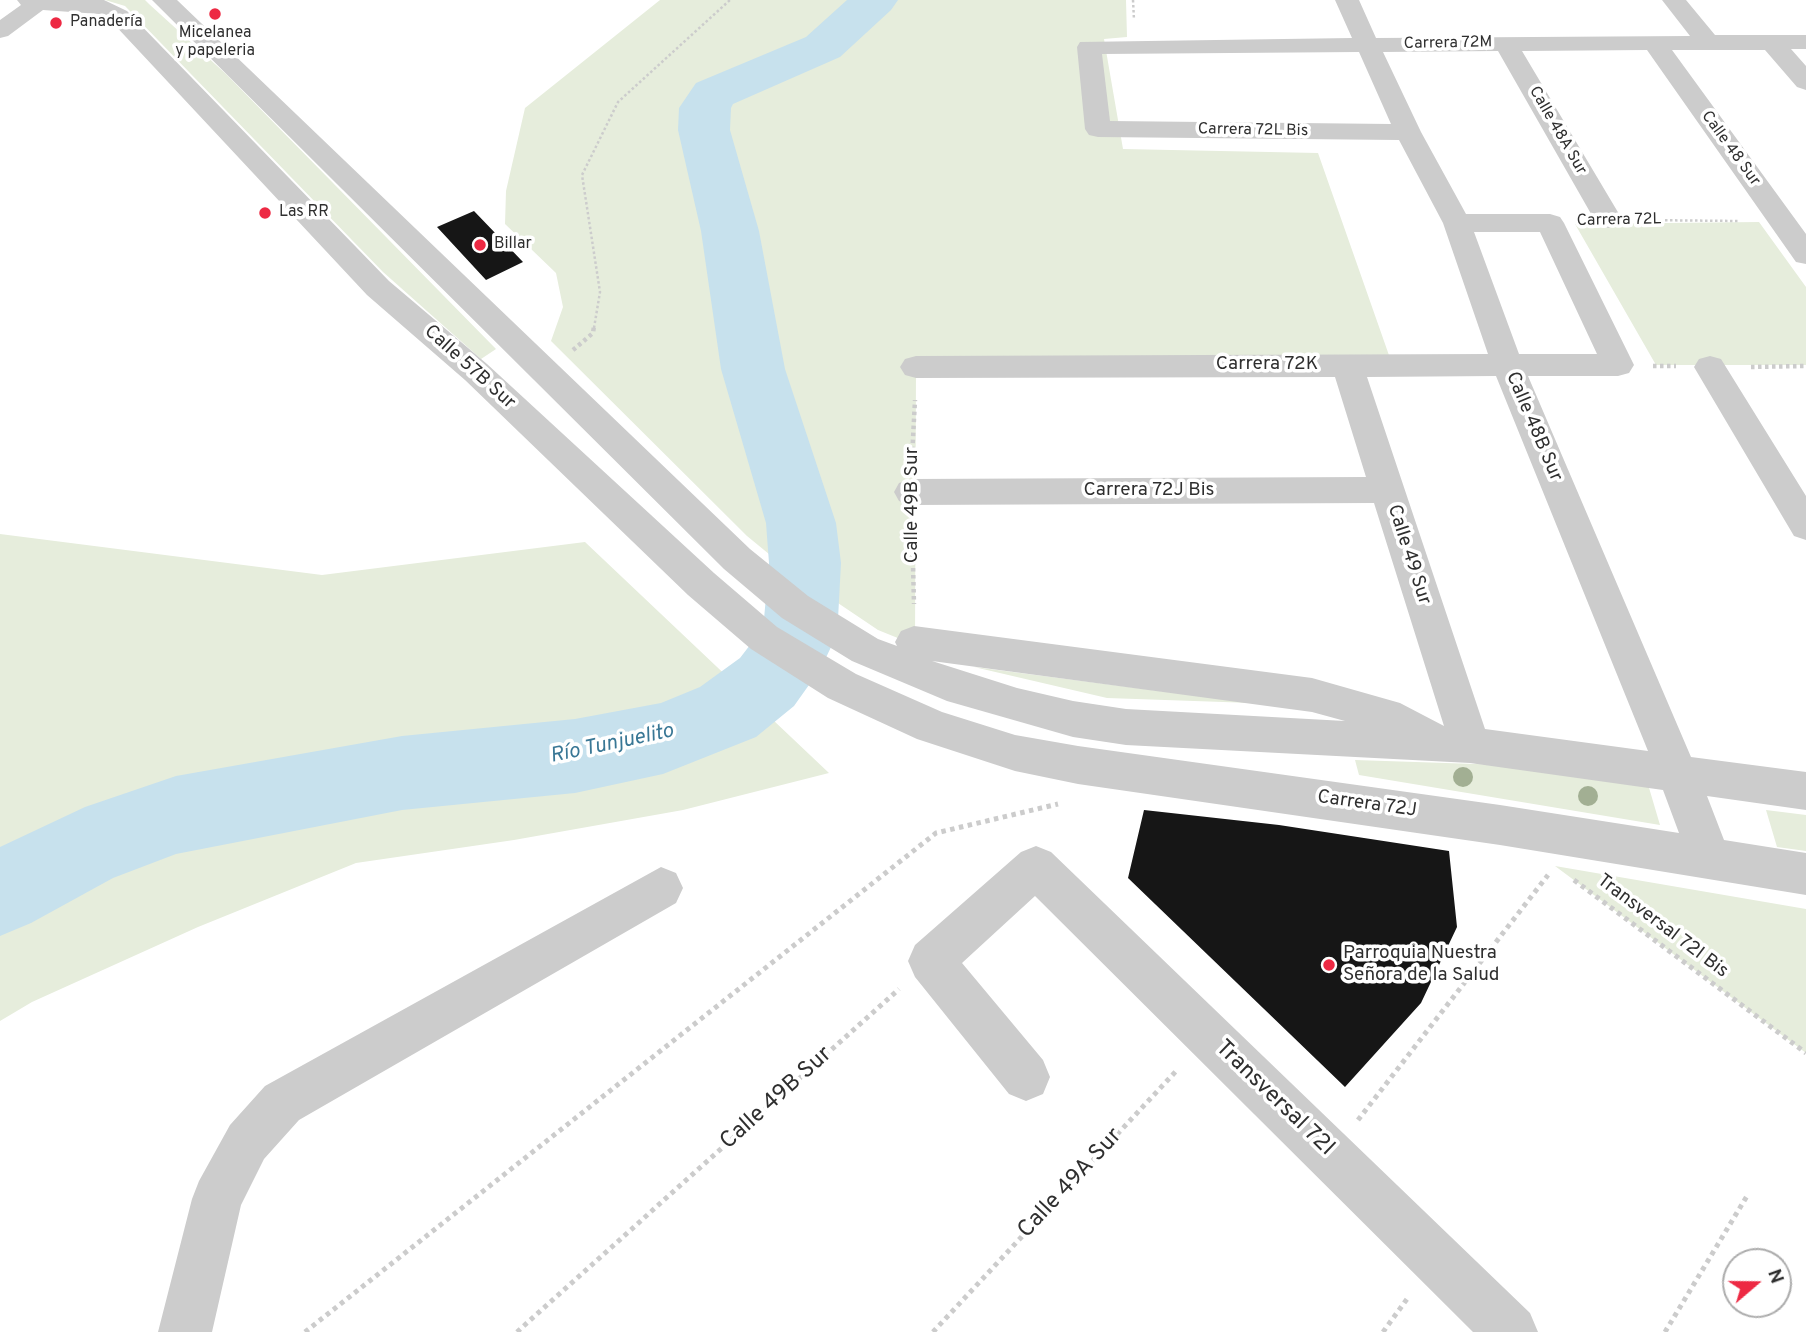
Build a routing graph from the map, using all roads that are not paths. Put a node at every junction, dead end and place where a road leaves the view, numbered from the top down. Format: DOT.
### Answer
graph roads {
  1 [pos="164,0"];
  2 [pos="1347,0"];
  3 [pos="1674,0"];
  4 [pos="36,1"];
  5 [pos="0,31"];
  6 [pos="1708,42"];
  7 [pos="1772,42"];
  8 [pos="1806,42"];
  9 [pos="1506,43"];
  10 [pos="1654,43"];
  11 [pos="1369,45"];
  12 [pos="1806,82"];
  13 [pos="1098,129"];
  14 [pos="1408,132"];
  15 [pos="310,141"];
  16 [pos="250,169"];
  17 [pos="1608,219"];
  18 [pos="1457,223"];
  19 [pos="1806,255"];
  20 [pos="1347,365"];
  21 [pos="1507,365"];
  22 [pos="1618,365"];
  23 [pos="916,367"];
  24 [pos="1710,367"];
  25 [pos="1387,490"];
  26 [pos="911,492"];
  27 [pos="1806,526"];
  28 [pos="914,642"];
  29 [pos="931,726"];
  30 [pos="1453,744"];
  31 [pos="1677,772"];
  32 [pos="1806,791"];
  33 [pos="1710,859"];
  34 [pos="1806,874"];
  35 [pos="661,888"];
  36 [pos="1026,1077"];
  37 [pos="185,1332"];
  38 [pos="1511,1332"];
  1 -- 15 [label="street"];
  2 -- 11 [label="street, Calle 48B Sur"];
  3 -- 6 [label="street"];
  4 -- 5 [label="street"];
  4 -- 16 [label="street, Calle 57B Sur"];
  6 -- 7 [label="street, Carrera 72M"];
  6 -- 10 [label="street, Carrera 72M"];
  7 -- 8 [label="street, Carrera 72M"];
  7 -- 12 [label="street"];
  9 -- 10 [label="street, Carrera 72M"];
  9 -- 11 [label="street, Carrera 72M"];
  9 -- 17 [label="street, Calle 48A Sur"];
  10 -- 19 [label="street, Calle 48 Sur"];
  11 -- 13 [label="street, Carrera 72M"];
  11 -- 14 [label="street, Calle 48B Sur"];
  13 -- 14 [label="street, Carrera 72L Bis"];
  14 -- 18 [label="street, Calle 48B Sur"];
  15 -- 16 [label="street"];
  15 -- 30 [label="street"];
  16 -- 29 [label="street, Calle 57B Sur"];
  18 -- 21 [label="street, Calle 48B Sur"];
  18 -- 22 [label="street, Carrera 72L"];
  20 -- 21 [label="street, Carrera 72K"];
  20 -- 23 [label="street, Carrera 72K"];
  20 -- 25 [label="street, Calle 49 Sur"];
  21 -- 22 [label="street, Carrera 72K"];
  21 -- 31 [label="street, Calle 48B Sur"];
  24 -- 27 [label="street"];
  25 -- 26 [label="street, Carrera 72J Bis"];
  25 -- 30 [label="street, Calle 49 Sur"];
  28 -- 30 [label="street"];
  29 -- 33 [label="street, Carrera 72J"];
  30 -- 31 [label="street"];
  31 -- 32 [label="street"];
  31 -- 33 [label="street, Calle 48B Sur"];
  33 -- 34 [label="street, Carrera 72J"];
  35 -- 37 [label="street"];
  36 -- 38 [label="street, Transversal 72I"];
}
